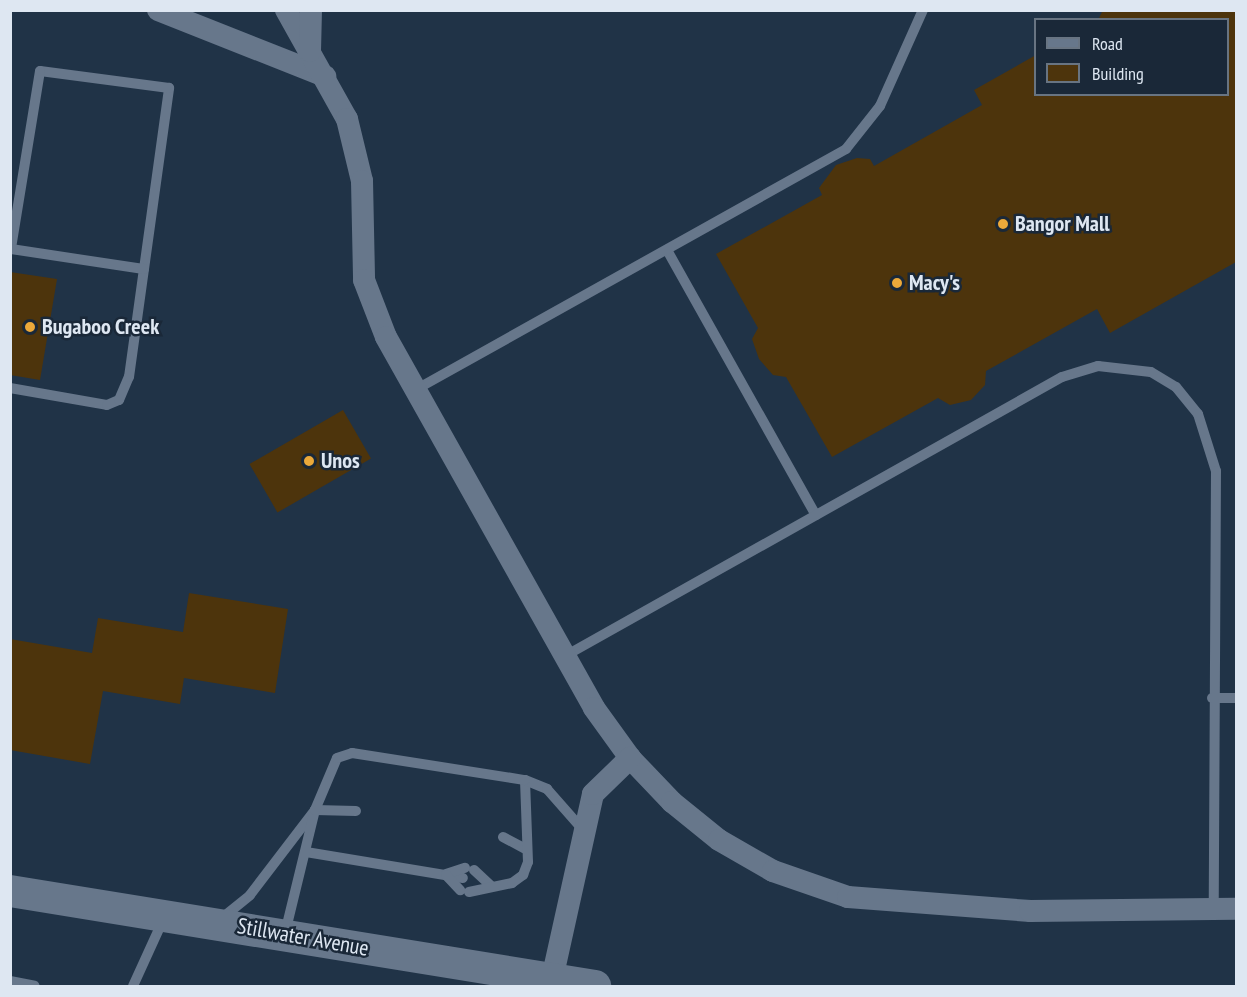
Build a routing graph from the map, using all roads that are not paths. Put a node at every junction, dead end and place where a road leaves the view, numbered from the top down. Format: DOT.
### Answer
graph roads {
  1 [pos="158,10"];
  2 [pos="286,10"];
  3 [pos="311,10"];
  4 [pos="923,10"];
  5 [pos="310,51"];
  6 [pos="325,76"];
  7 [pos="667,250"];
  8 [pos="144,269"];
  9 [pos="10,388"];
  10 [pos="415,390"];
  11 [pos="816,515"];
  12 [pos="565,656"];
  13 [pos="1212,698"];
  14 [pos="1236,698"];
  15 [pos="630,758"];
  16 [pos="525,780"];
  17 [pos="315,810"];
  18 [pos="356,811"];
  19 [pos="585,832"];
  20 [pos="503,837"];
  21 [pos="524,848"];
  22 [pos="306,852"];
  23 [pos="446,874"];
  24 [pos="491,886"];
  25 [pos="10,891"];
  26 [pos="1214,909"];
  27 [pos="1236,909"];
  28 [pos="165,915"];
  29 [pos="216,922"];
  30 [pos="285,935"];
  31 [pos="552,979"];
  32 [pos="10,981"];
  33 [pos="134,986"];
  34 [pos="35,987"];
  35 [pos="595,987"];
  1 -- 6 [label="street"];
  2 -- 5 [label="street"];
  3 -- 5 [label="street"];
  4 -- 7 [label="lane"];
  5 -- 6 [label="street"];
  6 -- 10 [label="street"];
  7 -- 10 [label="lane"];
  7 -- 11 [label="lane"];
  8 -- 8 [label="lane"];
  8 -- 9 [label="lane"];
  10 -- 12 [label="street"];
  11 -- 12 [label="lane"];
  11 -- 13 [label="lane"];
  12 -- 15 [label="street"];
  13 -- 14 [label="lane"];
  13 -- 26 [label="lane"];
  15 -- 19 [label="street"];
  15 -- 26 [label="street"];
  16 -- 17 [label="lane"];
  16 -- 19 [label="lane"];
  16 -- 21 [label="lane"];
  17 -- 18 [label="lane"];
  17 -- 22 [label="lane"];
  17 -- 29 [label="lane"];
  19 -- 31 [label="street"];
  20 -- 21 [label="lane"];
  21 -- 24 [label="lane"];
  22 -- 23 [label="lane"];
  22 -- 30 [label="lane"];
  23 -- 24 [label="lane"];
  23 -- 24 [label="lane"];
  25 -- 28 [label="main road, Stillwater Avenue"];
  26 -- 27 [label="street"];
  28 -- 29 [label="main road, Stillwater Avenue"];
  28 -- 33 [label="lane"];
  29 -- 30 [label="main road, Stillwater Avenue"];
  30 -- 31 [label="main road, Stillwater Avenue"];
  31 -- 35 [label="main road, Stillwater Avenue"];
  32 -- 34 [label="lane"];
}
